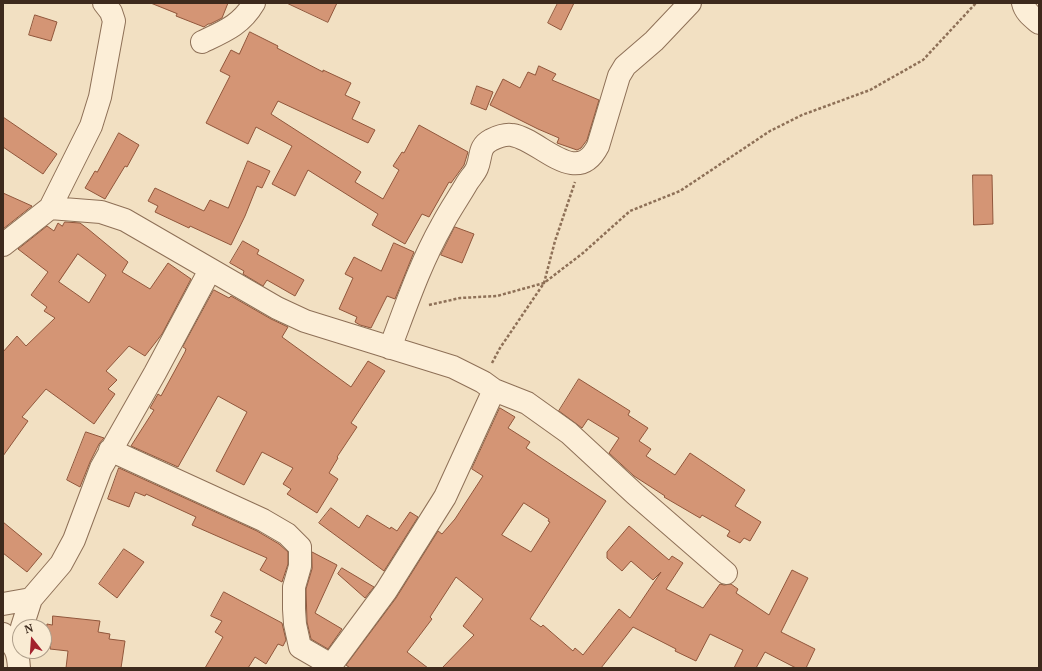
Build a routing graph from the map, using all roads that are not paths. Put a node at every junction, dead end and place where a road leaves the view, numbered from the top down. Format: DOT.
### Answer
graph roads {
  1 [pos="104,3"];
  2 [pos="254,3"];
  3 [pos="690,3"];
  4 [pos="1023,3"];
  5 [pos="1039,23"];
  6 [pos="202,42"];
  7 [pos="50,208"];
  8 [pos="3,245"];
  9 [pos="210,270"];
  10 [pos="390,348"];
  11 [pos="488,386"];
  12 [pos="110,450"];
  13 [pos="726,573"];
  14 [pos="31,599"];
  15 [pos="3,604"];
  16 [pos="25,619"];
  17 [pos="330,667"];
  1 -- 7 [label="street"];
  2 -- 6 [label="street"];
  3 -- 10 [label="street"];
  4 -- 5 [label="street"];
  7 -- 8 [label="street"];
  7 -- 9 [label="street"];
  9 -- 10 [label="street"];
  9 -- 12 [label="street"];
  10 -- 11 [label="street"];
  11 -- 13 [label="street"];
  11 -- 17 [label="street"];
  12 -- 14 [label="street"];
  12 -- 17 [label="street"];
  14 -- 15 [label="street"];
  14 -- 16 [label="street"];
}
